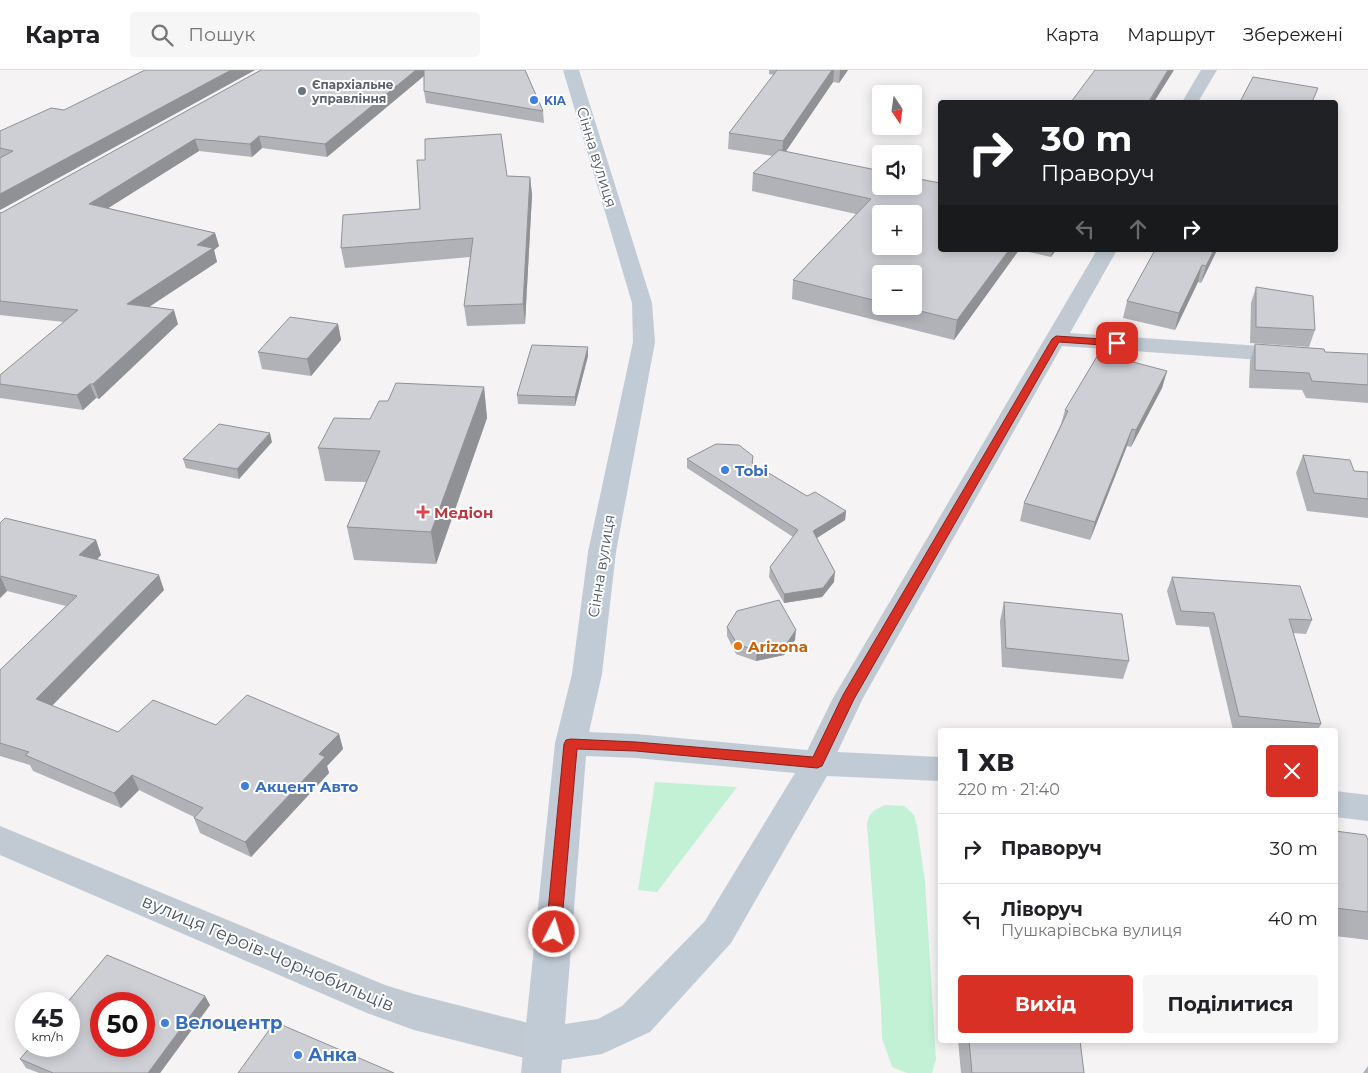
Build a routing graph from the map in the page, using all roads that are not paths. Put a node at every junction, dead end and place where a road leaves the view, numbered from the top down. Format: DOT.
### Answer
graph roads {
  1 [pos="571,70"];
  2 [pos="1209,70"];
  3 [pos="1191,100"];
  4 [pos="1106,252"];
  5 [pos="1056,339"];
  6 [pos="1310,356"];
  7 [pos="571,744"];
  8 [pos="817,763"];
  9 [pos="938,768"];
  10 [pos="1338,804"];
  11 [pos="1368,808"];
  12 [pos="0,840"];
  13 [pos="542,1059"];
  1 -- 7 [label="main road, Сінна вулиця"];
  2 -- 3 [label="street"];
  4 -- 5 [label="street"];
  5 -- 6 [label="street"];
  5 -- 8 [label="street"];
  7 -- 8 [label="main road"];
  7 -- 13 [label="main road, Сінна вулиця"];
  8 -- 9 [label="main road"];
  8 -- 13 [label="main road"];
  10 -- 11 [label="main road"];
  12 -- 13 [label="street, вулиця Героїв-Чорнобильців"];
}
